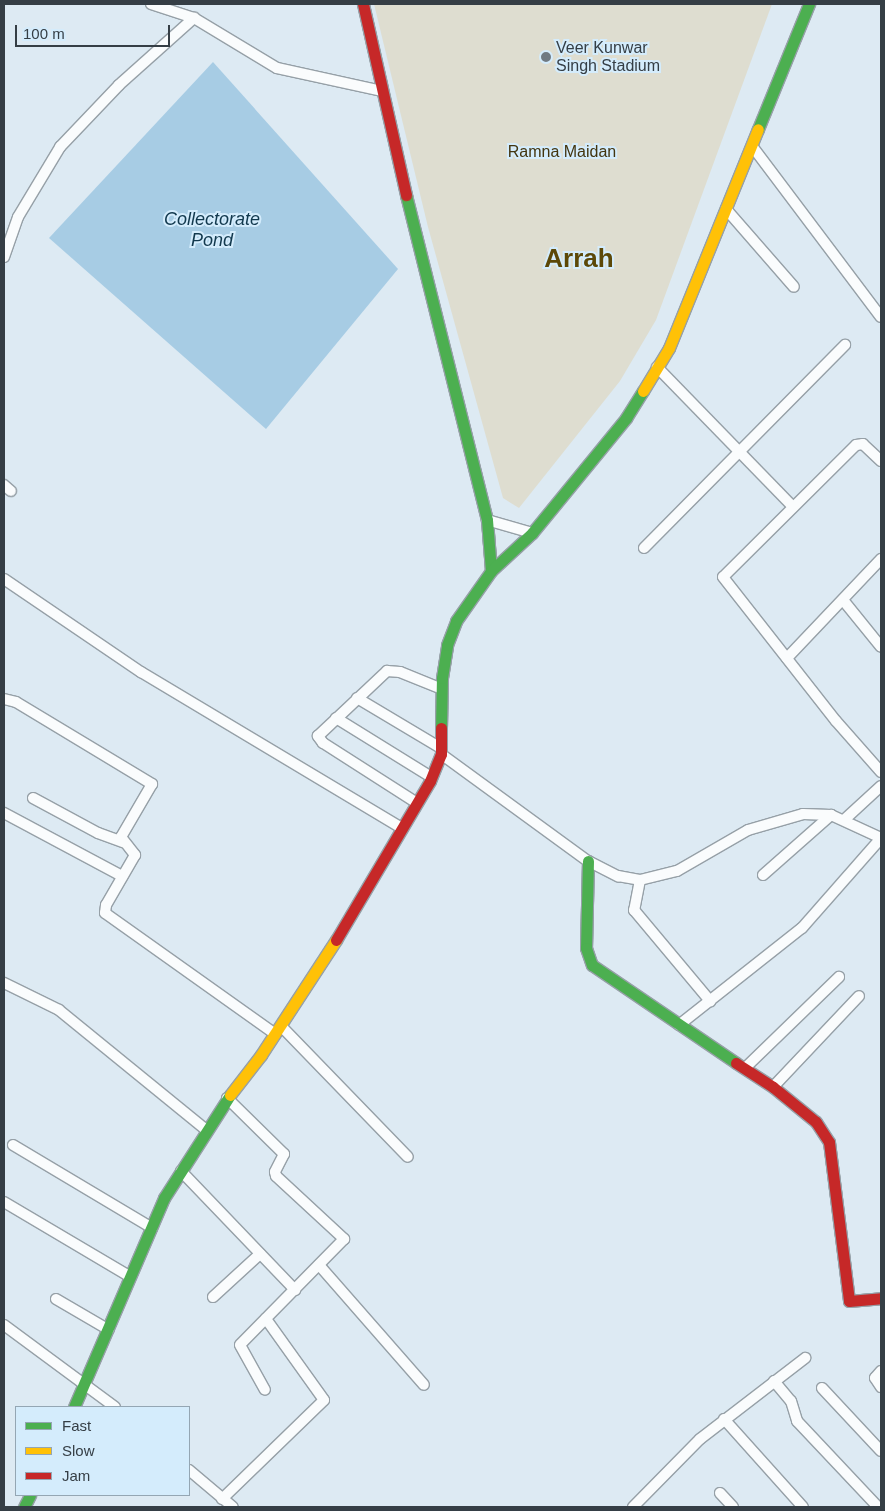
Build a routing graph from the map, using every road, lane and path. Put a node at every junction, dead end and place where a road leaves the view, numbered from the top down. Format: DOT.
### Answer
graph roads {
  1 [pos="151,4"];
  2 [pos="363,4"];
  3 [pos="809,4"];
  4 [pos="194,18"];
  5 [pos="382,91"];
  6 [pos="752,146"];
  7 [pos="726,209"];
  8 [pos="4,257"];
  9 [pos="794,287"];
  10 [pos="881,317"];
  11 [pos="845,345"];
  12 [pos="657,367"];
  13 [pos="738,453"];
  14 [pos="881,461"];
  15 [pos="793,508"];
  16 [pos="486,520"];
  17 [pos="532,533"];
  18 [pos="644,548"];
  19 [pos="881,559"];
  20 [pos="491,571"];
  21 [pos="4,579"];
  22 [pos="843,600"];
  23 [pos="881,647"];
  24 [pos="787,658"];
  25 [pos="442,689"];
  26 [pos="357,698"];
  27 [pos="4,699"];
  28 [pos="336,718"];
  29 [pos="441,751"];
  30 [pos="881,772"];
  31 [pos="431,777"];
  32 [pos="881,786"];
  33 [pos="33,798"];
  34 [pos="417,803"];
  35 [pos="4,813"];
  36 [pos="831,816"];
  37 [pos="844,820"];
  38 [pos="402,828"];
  39 [pos="881,838"];
  40 [pos="123,842"];
  41 [pos="588,861"];
  42 [pos="762,875"];
  43 [pos="122,876"];
  44 [pos="640,880"];
  45 [pos="839,977"];
  46 [pos="4,983"];
  47 [pos="859,996"];
  48 [pos="710,1001"];
  49 [pos="679,1025"];
  50 [pos="278,1030"];
  51 [pos="745,1068"];
  52 [pos="773,1087"];
  53 [pos="227,1098"];
  54 [pos="206,1130"];
  55 [pos="13,1144"];
  56 [pos="408,1157"];
  57 [pos="181,1170"];
  58 [pos="4,1202"];
  59 [pos="152,1228"];
  60 [pos="260,1254"];
  61 [pos="319,1265"];
  62 [pos="131,1277"];
  63 [pos="295,1290"];
  64 [pos="213,1297"];
  65 [pos="881,1298"];
  66 [pos="56,1299"];
  67 [pos="266,1319"];
  68 [pos="4,1325"];
  69 [pos="109,1330"];
  70 [pos="805,1358"];
  71 [pos="881,1371"];
  72 [pos="774,1381"];
  73 [pos="86,1384"];
  74 [pos="424,1386"];
  75 [pos="881,1387"];
  76 [pos="822,1388"];
  77 [pos="265,1390"];
  78 [pos="75,1406"];
  79 [pos="113,1406"];
  80 [pos="724,1419"];
  81 [pos="881,1451"];
  82 [pos="190,1471"];
  83 [pos="720,1493"];
  84 [pos="222,1499"];
  85 [pos="233,1507"];
  86 [pos="633,1507"];
  87 [pos="732,1507"];
  88 [pos="803,1507"];
  89 [pos="878,1507"];
  1 -- 4 [label="street"];
  2 -- 5 [label="street"];
  3 -- 6 [label="street"];
  4 -- 5 [label="street"];
  4 -- 8 [label="street"];
  5 -- 16 [label="street"];
  6 -- 7 [label="street"];
  6 -- 10 [label="street"];
  7 -- 9 [label="street"];
  7 -- 12 [label="street"];
  11 -- 13 [label="street"];
  12 -- 13 [label="street"];
  12 -- 17 [label="street"];
  13 -- 15 [label="street"];
  13 -- 18 [label="street"];
  14 -- 15 [label="street"];
  15 -- 24 [label="street"];
  16 -- 17 [label="street"];
  16 -- 20 [label="street"];
  17 -- 20 [label="street"];
  19 -- 22 [label="street"];
  20 -- 25 [label="street"];
  21 -- 38 [label="street"];
  22 -- 23 [label="street"];
  22 -- 24 [label="street"];
  24 -- 30 [label="street"];
  25 -- 26 [label="street"];
  25 -- 29 [label="street"];
  26 -- 28 [label="street"];
  26 -- 29 [label="street"];
  27 -- 40 [label="street"];
  28 -- 31 [label="street"];
  28 -- 34 [label="street"];
  29 -- 31 [label="street"];
  29 -- 41 [label="street"];
  31 -- 34 [label="street"];
  32 -- 37 [label="street"];
  33 -- 40 [label="street"];
  34 -- 38 [label="street"];
  35 -- 43 [label="street"];
  36 -- 37 [label="street"];
  36 -- 42 [label="street"];
  36 -- 44 [label="street"];
  37 -- 39 [label="street"];
  38 -- 50 [label="street"];
  39 -- 48 [label="street"];
  40 -- 43 [label="street"];
  41 -- 44 [label="street"];
  41 -- 49 [label="street"];
  43 -- 50 [label="street"];
  44 -- 48 [label="street"];
  45 -- 51 [label="street"];
  46 -- 54 [label="street"];
  47 -- 52 [label="street"];
  48 -- 49 [label="street"];
  49 -- 51 [label="street"];
  50 -- 53 [label="street"];
  50 -- 56 [label="street"];
  51 -- 52 [label="street"];
  52 -- 65 [label="street"];
  53 -- 54 [label="street"];
  53 -- 61 [label="street"];
  54 -- 57 [label="street"];
  55 -- 59 [label="street"];
  57 -- 59 [label="street"];
  57 -- 60 [label="street"];
  58 -- 62 [label="street"];
  59 -- 62 [label="street"];
  60 -- 63 [label="street"];
  60 -- 64 [label="street"];
  61 -- 63 [label="street"];
  61 -- 74 [label="street"];
  62 -- 69 [label="street"];
  63 -- 67 [label="street"];
  66 -- 69 [label="street"];
  67 -- 77 [label="street"];
  67 -- 84 [label="street"];
  68 -- 73 [label="street"];
  69 -- 73 [label="street"];
  70 -- 72 [label="street"];
  71 -- 75 [label="street"];
  72 -- 80 [label="street"];
  72 -- 89 [label="street"];
  73 -- 78 [label="street"];
  73 -- 79 [label="street"];
  76 -- 81 [label="street"];
  80 -- 86 [label="street"];
  80 -- 88 [label="street"];
  82 -- 84 [label="street"];
  83 -- 87 [label="street"];
  84 -- 85 [label="street"];
}
